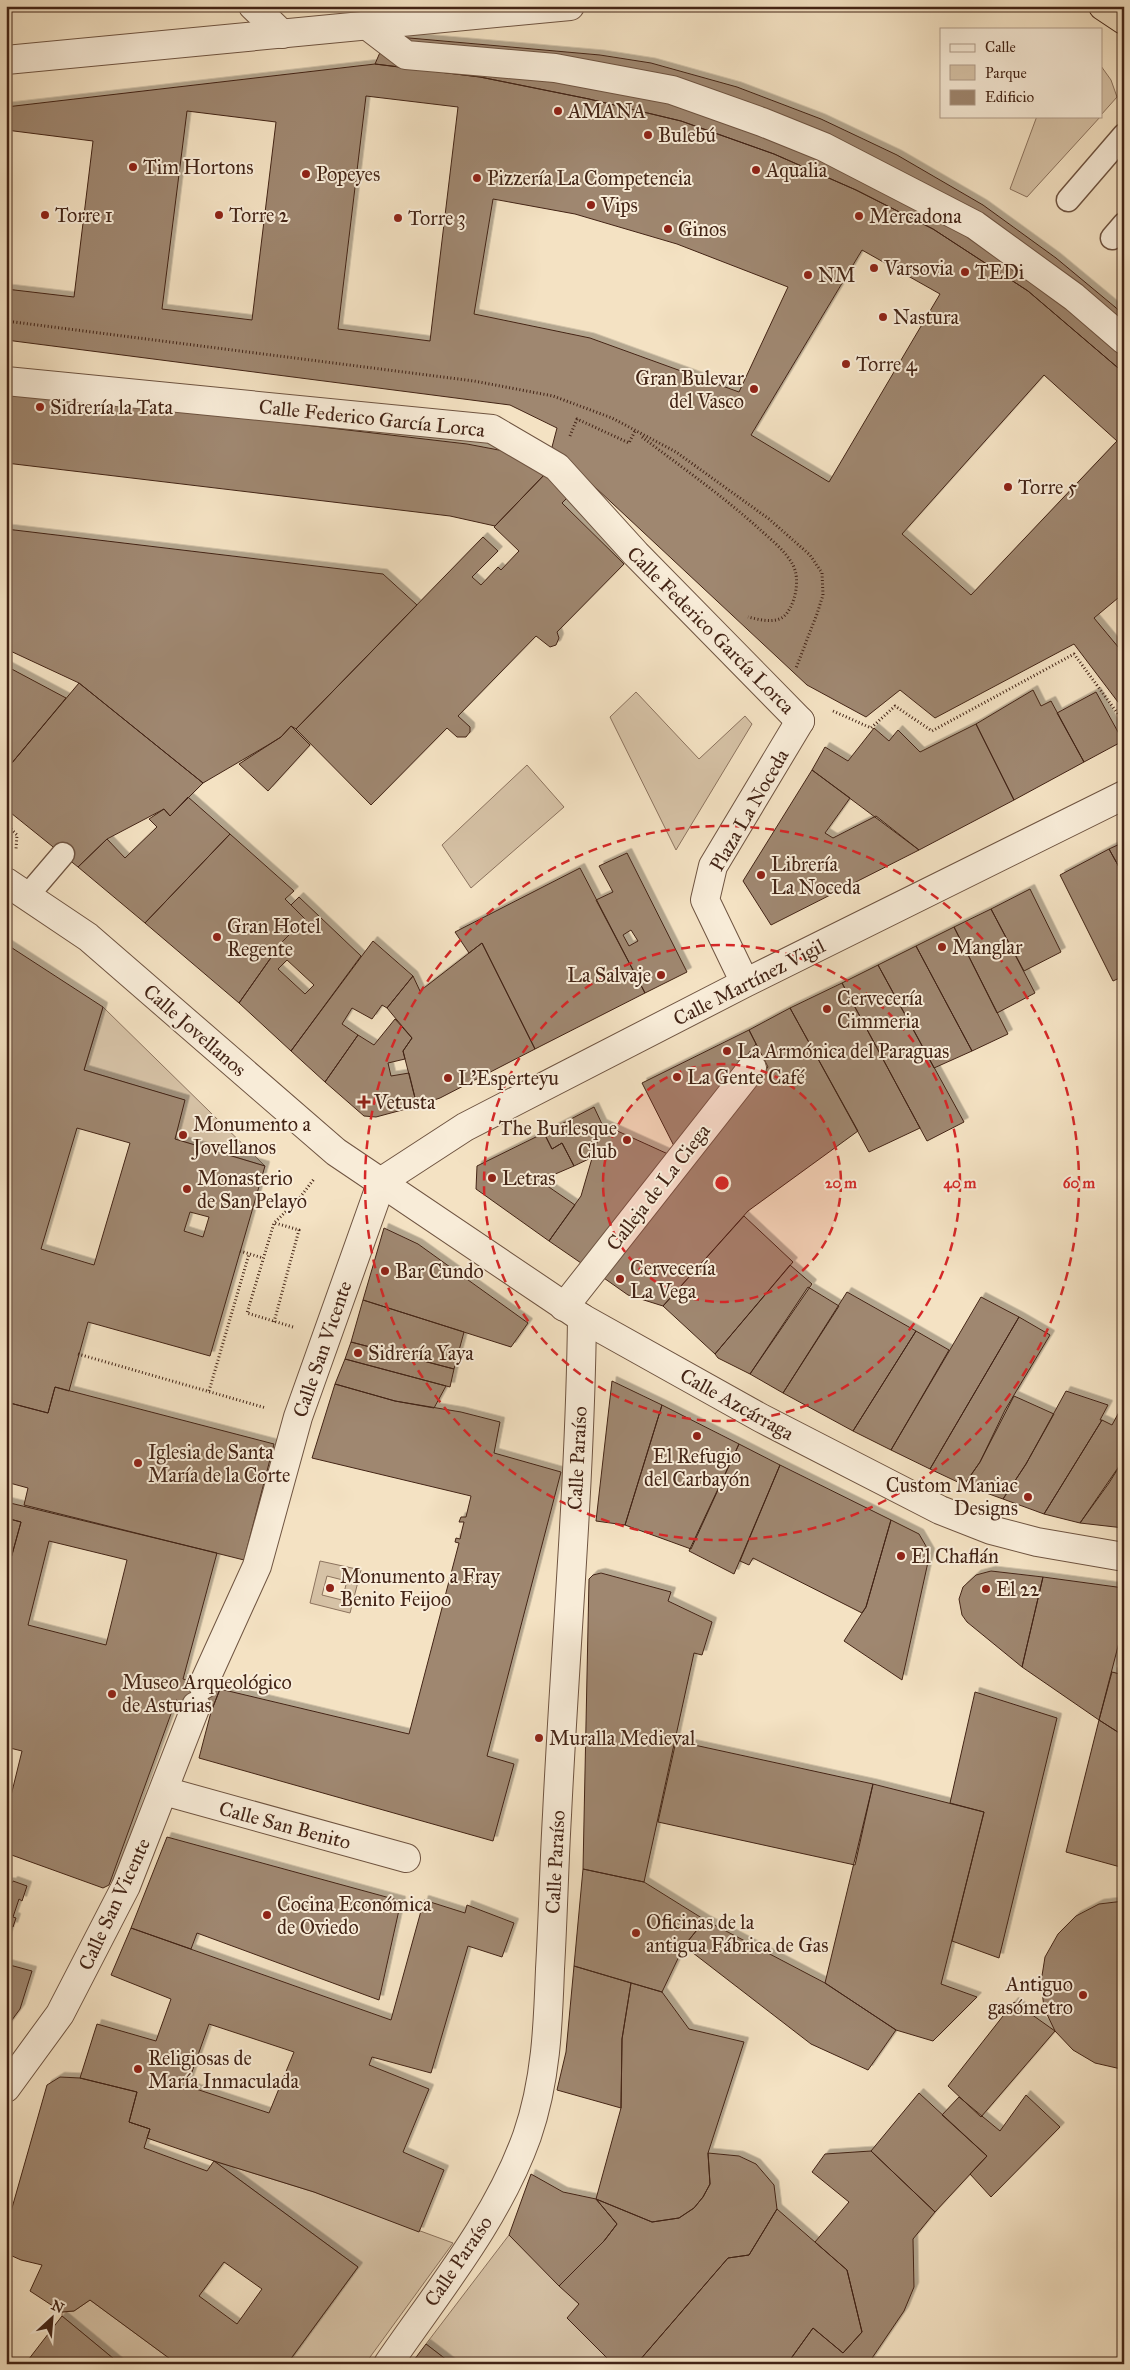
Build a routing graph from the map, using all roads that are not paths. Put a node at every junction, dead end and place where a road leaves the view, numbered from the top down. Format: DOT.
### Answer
graph roads {
  1 [pos="253,6"];
  2 [pos="570,6"];
  3 [pos="1103,6"];
  4 [pos="1124,20"];
  5 [pos="368,26"];
  6 [pos="282,34"];
  7 [pos="6,60"];
  8 [pos="1124,135"];
  9 [pos="1068,200"];
  10 [pos="1124,340"];
  11 [pos="6,381"];
  12 [pos="800,720"];
  13 [pos="1124,795"];
  14 [pos="64,854"];
  15 [pos="17,889"];
  16 [pos="745,983"];
  17 [pos="752,1068"];
  18 [pos="382,1181"];
  19 [pos="573,1312"];
  20 [pos="1124,1557"];
  21 [pos="164,1792"];
  22 [pos="406,1858"];
  23 [pos="6,2088"];
  24 [pos="388,2364"];
  1 -- 6 [label="street"];
  2 -- 5 [label="street"];
  3 -- 4 [label="highway"];
  5 -- 6 [label="street"];
  5 -- 10 [label="street"];
  6 -- 7 [label="street"];
  8 -- 9 [label="lane"];
  11 -- 12 [label="street, Calle Federico García Lorca"];
  12 -- 16 [label="street, Plaza La Noceda"];
  13 -- 16 [label="street, Calle Martínez Vigil"];
  14 -- 15 [label="lane"];
  15 -- 18 [label="street, Calle Jovellanos"];
  16 -- 18 [label="street, Calle Martínez Vigil"];
  17 -- 19 [label="street, Calleja de La Ciega"];
  18 -- 19 [label="street, Calle Azcárraga"];
  18 -- 21 [label="street, Calle San Vicente"];
  19 -- 20 [label="street, Calle Azcárraga"];
  19 -- 24 [label="street, Calle Paraíso"];
  21 -- 22 [label="street, Calle San Benito"];
  21 -- 23 [label="street, Calle San Vicente"];
}
